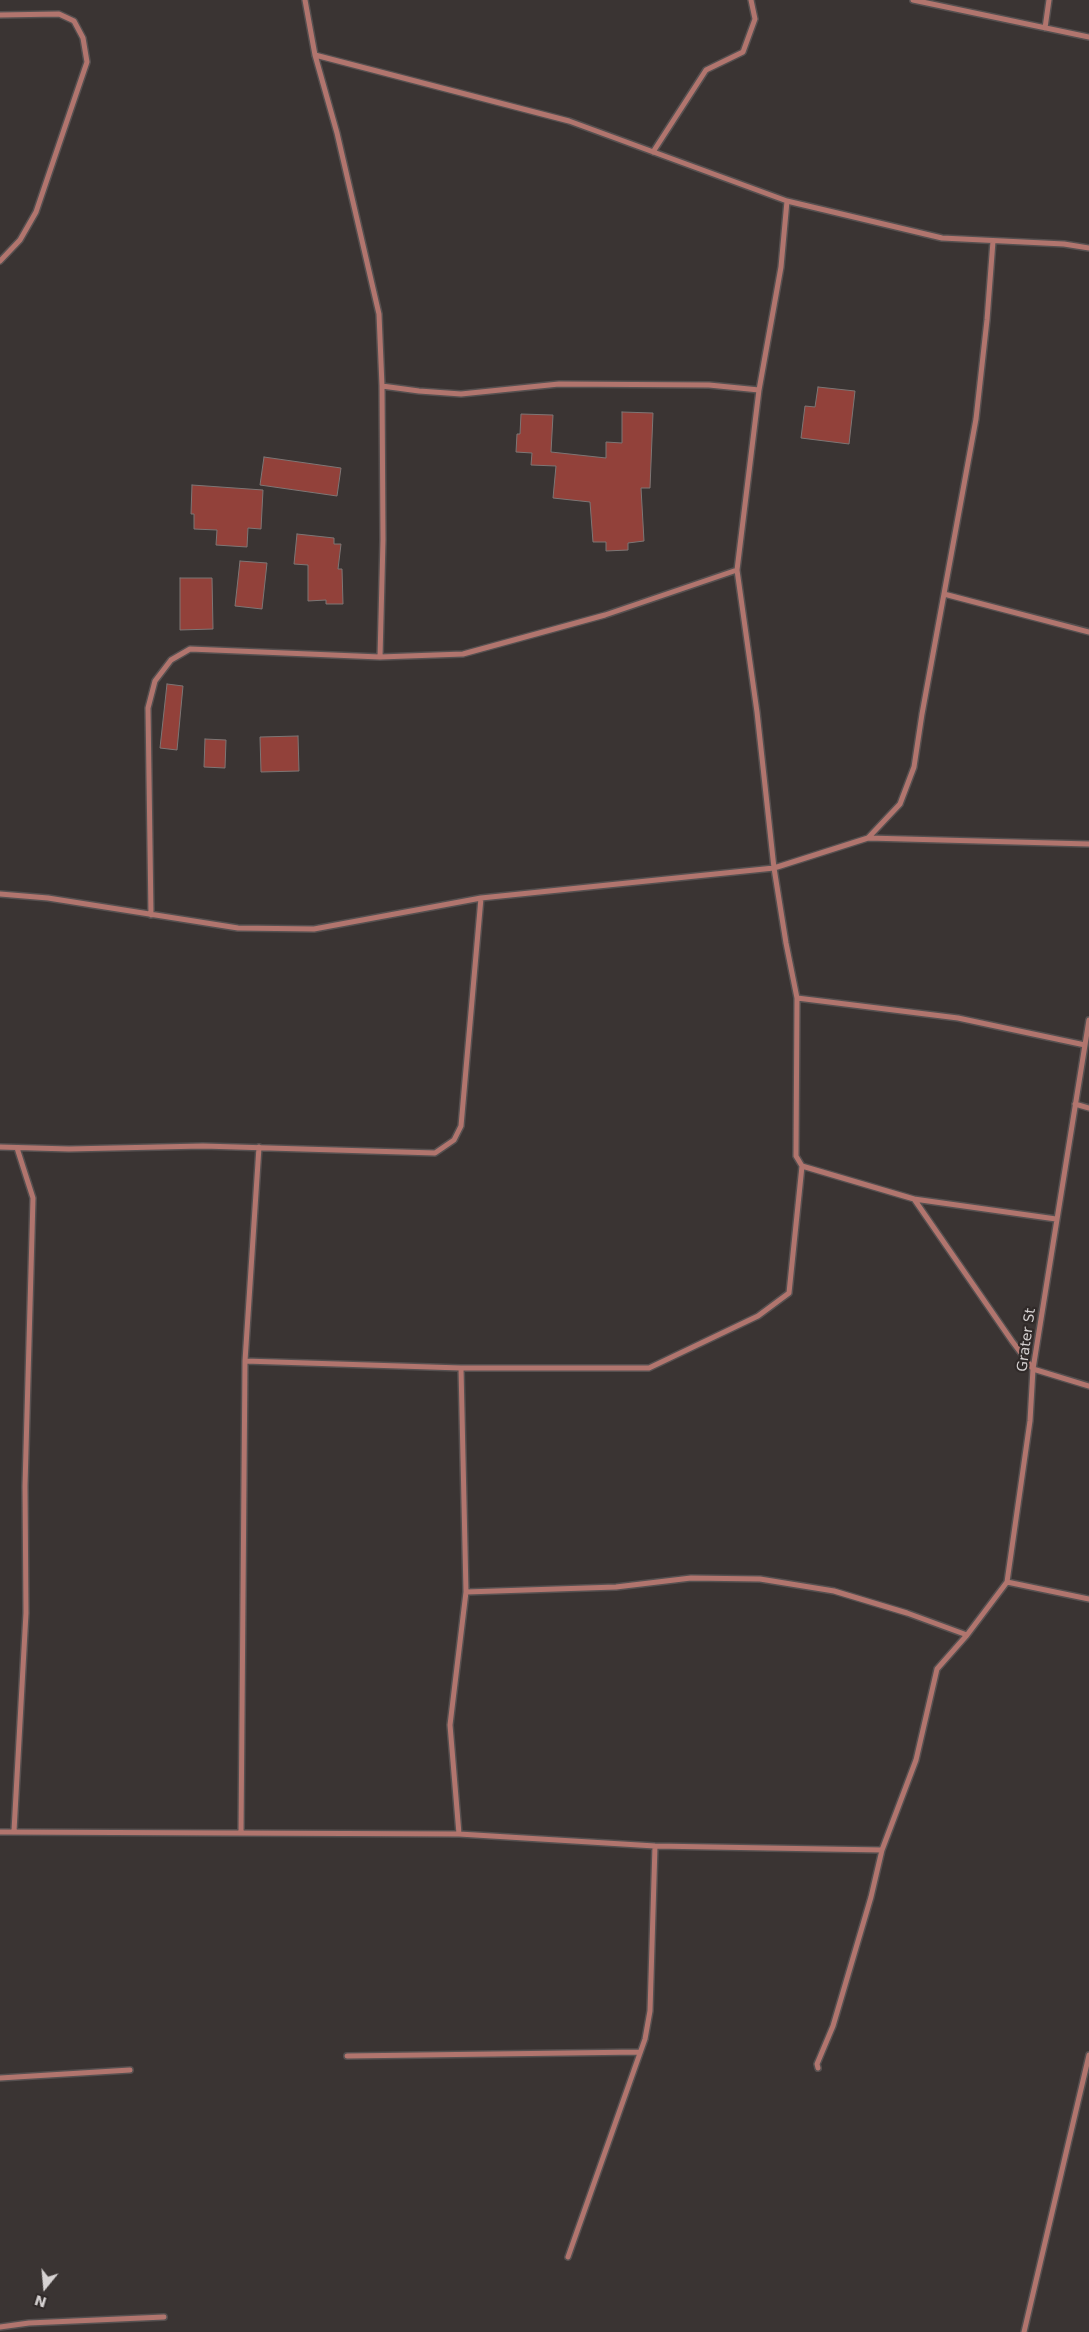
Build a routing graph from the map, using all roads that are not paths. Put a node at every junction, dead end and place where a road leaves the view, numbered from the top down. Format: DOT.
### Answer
graph roads {
  1 [pos="305,0"];
  2 [pos="751,0"];
  3 [pos="913,0"];
  4 [pos="1050,0"];
  5 [pos="0,15"];
  6 [pos="1045,28"];
  7 [pos="1089,37"];
  8 [pos="315,55"];
  9 [pos="653,152"];
  10 [pos="787,201"];
  11 [pos="993,241"];
  12 [pos="1089,248"];
  13 [pos="0,261"];
  14 [pos="382,386"];
  15 [pos="760,390"];
  16 [pos="737,570"];
  17 [pos="944,594"];
  18 [pos="1089,632"];
  19 [pos="380,657"];
  20 [pos="868,838"];
  21 [pos="1089,844"];
  22 [pos="774,868"];
  23 [pos="0,894"];
  24 [pos="481,898"];
  25 [pos="151,915"];
  26 [pos="797,998"];
  27 [pos="1089,1020"];
  28 [pos="1085,1045"];
  29 [pos="1075,1104"];
  30 [pos="1089,1108"];
  31 [pos="0,1147"];
  32 [pos="259,1147"];
  33 [pos="17,1148"];
  34 [pos="802,1166"];
  35 [pos="914,1199"];
  36 [pos="1056,1219"];
  37 [pos="245,1360"];
  38 [pos="461,1368"];
  39 [pos="1033,1369"];
  40 [pos="1089,1386"];
  41 [pos="1007,1582"];
  42 [pos="466,1592"];
  43 [pos="1089,1599"];
  44 [pos="967,1635"];
  45 [pos="14,1831"];
  46 [pos="0,1832"];
  47 [pos="241,1834"];
  48 [pos="459,1834"];
  49 [pos="655,1846"];
  50 [pos="882,1850"];
  51 [pos="640,2052"];
  52 [pos="1089,2055"];
  53 [pos="347,2056"];
  54 [pos="818,2068"];
  55 [pos="130,2070"];
  56 [pos="0,2078"];
  57 [pos="568,2257"];
  58 [pos="164,2317"];
  59 [pos="0,2327"];
  60 [pos="1024,2332"];
  1 -- 8 [label="street"];
  2 -- 9 [label="street"];
  3 -- 6 [label="street"];
  4 -- 6 [label="street"];
  5 -- 13 [label="street"];
  6 -- 7 [label="street"];
  8 -- 9 [label="street"];
  8 -- 14 [label="street"];
  9 -- 10 [label="street"];
  10 -- 11 [label="street"];
  10 -- 15 [label="street"];
  11 -- 12 [label="street"];
  11 -- 17 [label="street"];
  14 -- 15 [label="street"];
  14 -- 19 [label="street"];
  15 -- 16 [label="street"];
  16 -- 19 [label="street"];
  16 -- 22 [label="street"];
  17 -- 18 [label="street"];
  17 -- 20 [label="street"];
  19 -- 25 [label="street"];
  20 -- 21 [label="street"];
  20 -- 22 [label="street"];
  22 -- 24 [label="street"];
  22 -- 26 [label="street"];
  23 -- 25 [label="street"];
  24 -- 25 [label="street"];
  24 -- 32 [label="street"];
  26 -- 28 [label="street"];
  26 -- 34 [label="street"];
  27 -- 28 [label="street, Grater St"];
  28 -- 29 [label="street, Grater St"];
  29 -- 30 [label="street"];
  29 -- 36 [label="street, Grater St"];
  31 -- 33 [label="street"];
  32 -- 33 [label="street"];
  32 -- 37 [label="street"];
  33 -- 45 [label="street"];
  34 -- 35 [label="street"];
  34 -- 38 [label="street"];
  35 -- 36 [label="street"];
  35 -- 39 [label="street"];
  36 -- 39 [label="street, Grater St"];
  37 -- 38 [label="street"];
  37 -- 47 [label="street"];
  38 -- 42 [label="street"];
  39 -- 40 [label="street"];
  39 -- 41 [label="street, Grater St"];
  41 -- 43 [label="street"];
  41 -- 44 [label="street"];
  42 -- 44 [label="street"];
  42 -- 48 [label="street"];
  44 -- 50 [label="street"];
  45 -- 46 [label="street"];
  45 -- 47 [label="street"];
  47 -- 48 [label="street"];
  48 -- 49 [label="street"];
  49 -- 50 [label="street"];
  49 -- 51 [label="street"];
  50 -- 54 [label="street"];
  51 -- 53 [label="street"];
  51 -- 57 [label="street"];
  52 -- 60 [label="street"];
  55 -- 56 [label="street"];
  58 -- 59 [label="street"];
}
